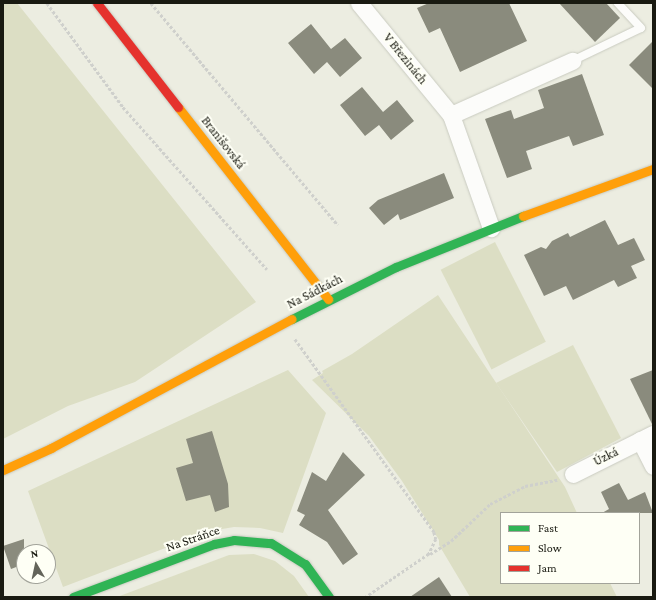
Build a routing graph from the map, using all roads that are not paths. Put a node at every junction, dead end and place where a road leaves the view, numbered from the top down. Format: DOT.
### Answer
graph roads {
  1 [pos="97,3"];
  2 [pos="360,3"];
  3 [pos="618,3"];
  4 [pos="572,61"];
  5 [pos="451,115"];
  6 [pos="653,169"];
  7 [pos="491,228"];
  8 [pos="328,299"];
  9 [pos="647,437"];
  10 [pos="653,466"];
  11 [pos="3,470"];
  12 [pos="573,474"];
  13 [pos="73,597"];
  14 [pos="329,597"];
  1 -- 8 [label="street, Branišovská"];
  2 -- 5 [label="street, V Březinách"];
  3 -- 4 [label="lane"];
  4 -- 5 [label="street"];
  5 -- 7 [label="street, V Březinách"];
  6 -- 7 [label="street, Na Sádkách"];
  7 -- 8 [label="street, Na Sádkách"];
  8 -- 11 [label="street, Na Sádkách"];
  9 -- 10 [label="street, Úzká"];
  9 -- 12 [label="street, Úzká"];
  13 -- 14 [label="street, Na Stráňce"];
}
